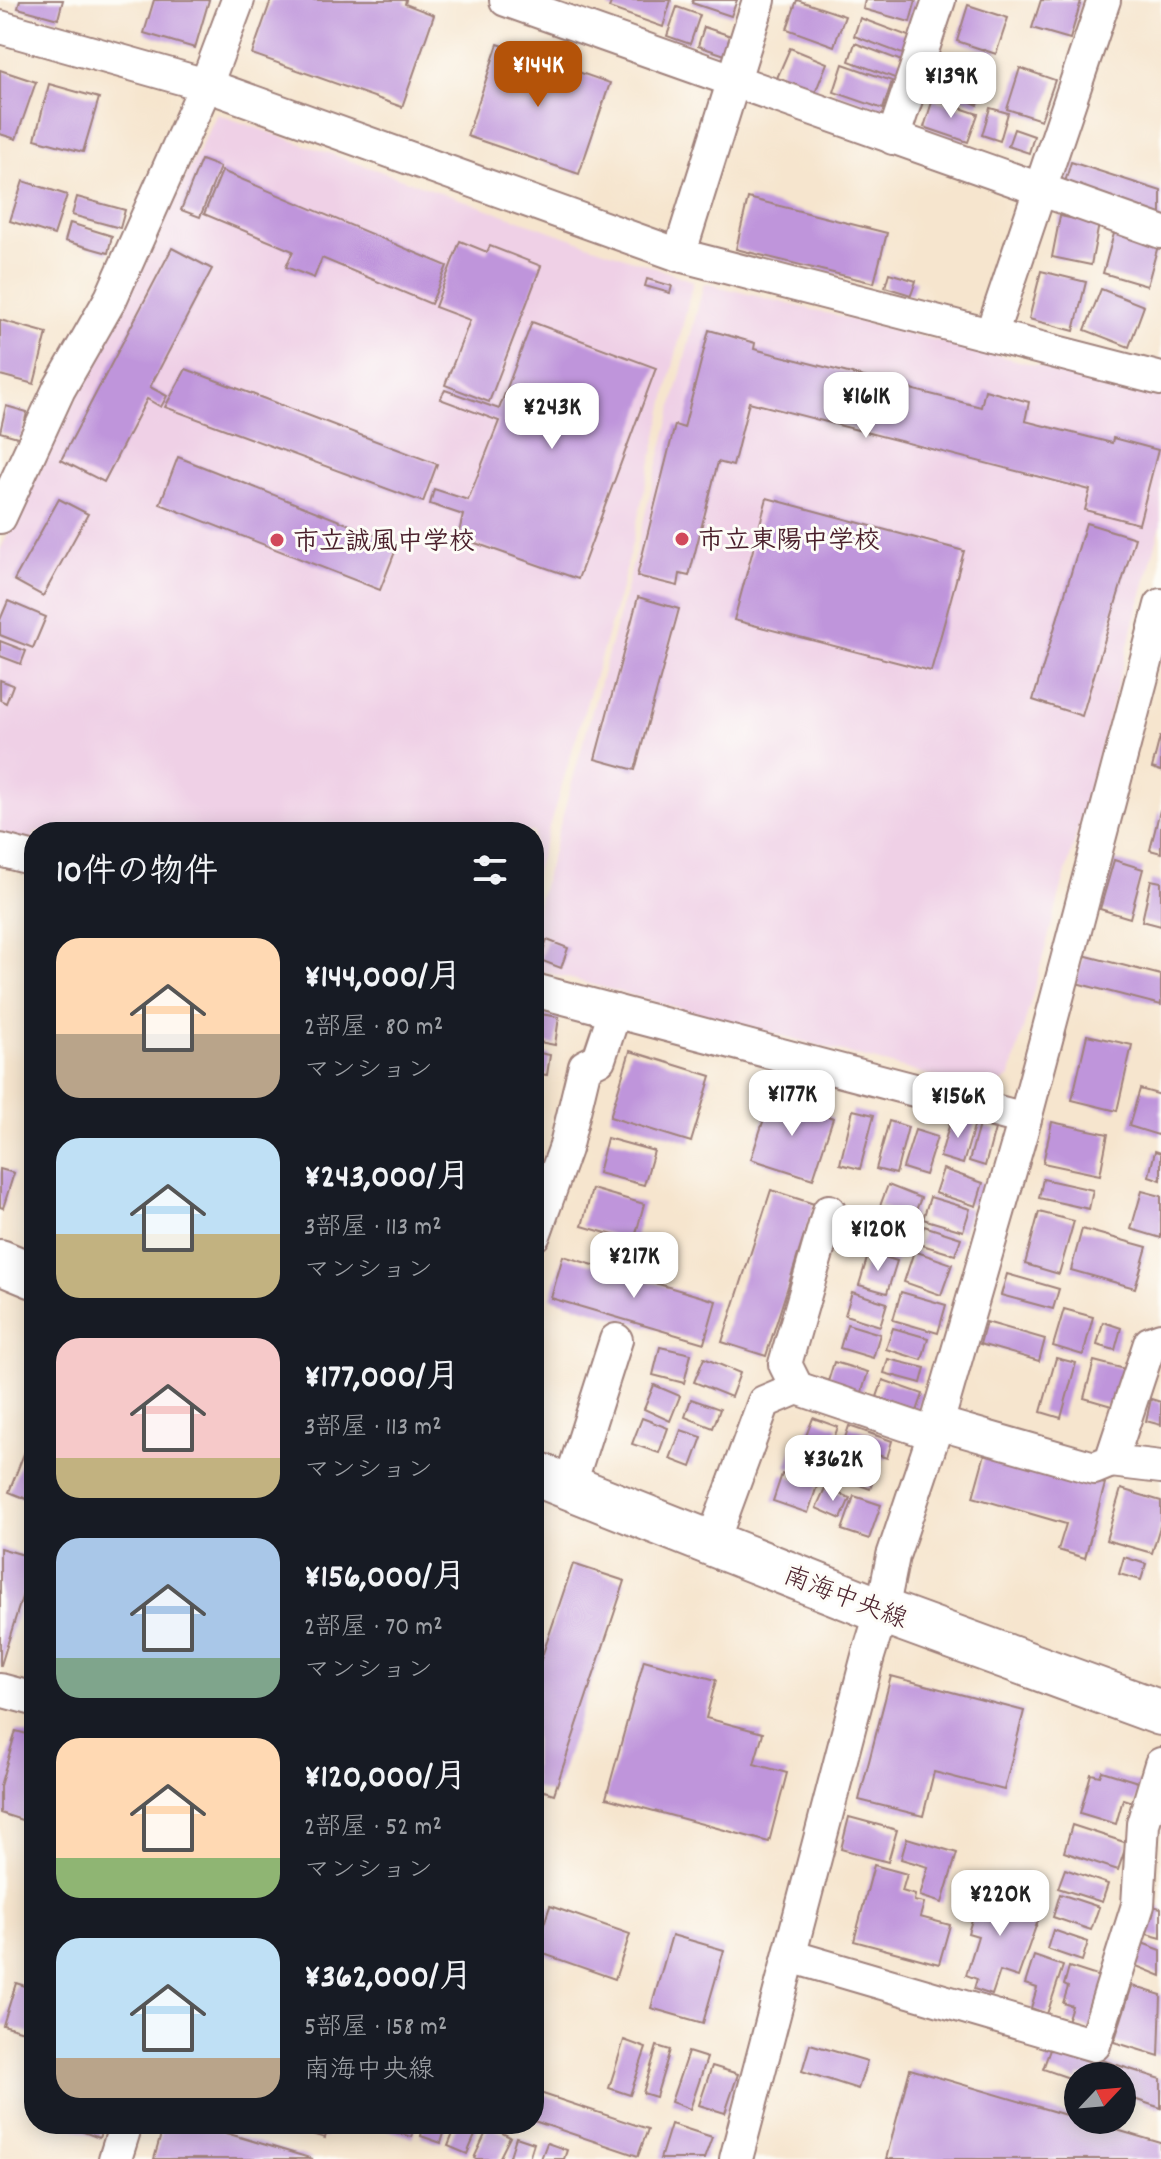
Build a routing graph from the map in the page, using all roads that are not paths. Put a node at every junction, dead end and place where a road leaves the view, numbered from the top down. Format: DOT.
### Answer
graph roads {
  1 [pos="238,0"];
  2 [pos="506,0"];
  3 [pos="759,0"];
  4 [pos="939,0"];
  5 [pos="1104,0"];
  6 [pos="587,14"];
  7 [pos="0,27"];
  8 [pos="734,83"];
  9 [pos="206,85"];
  10 [pos="893,138"];
  11 [pos="1040,190"];
  12 [pos="1161,232"];
  13 [pos="679,255"];
  14 [pos="991,335"];
  15 [pos="1161,379"];
  16 [pos="0,517"];
  17 [pos="1161,605"];
  18 [pos="0,850"];
  19 [pos="24,856"];
  20 [pos="544,993"];
  21 [pos="615,1011"];
  22 [pos="1025,1119"];
  23 [pos="544,1207"];
  24 [pos="829,1211"];
  25 [pos="0,1262"];
  26 [pos="24,1272"];
  27 [pos="1161,1339"];
  28 [pos="616,1340"];
  29 [pos="797,1388"];
  30 [pos="935,1428"];
  31 [pos="1111,1461"];
  32 [pos="1161,1467"];
  33 [pos="551,1480"];
  34 [pos="712,1543"];
  35 [pos="882,1611"];
  36 [pos="0,1690"];
  37 [pos="24,1696"];
  38 [pos="1161,1713"];
  39 [pos="1161,1764"];
  40 [pos="790,1956"];
  41 [pos="123,2134"];
  42 [pos="115,2159"];
  43 [pos="736,2159"];
  1 -- 9 [label="street"];
  2 -- 6 [label="street"];
  3 -- 8 [label="street"];
  4 -- 10 [label="street"];
  5 -- 11 [label="street"];
  6 -- 8 [label="street"];
  7 -- 9 [label="street"];
  8 -- 10 [label="street"];
  8 -- 13 [label="street"];
  9 -- 13 [label="street"];
  9 -- 16 [label="street"];
  10 -- 11 [label="street"];
  11 -- 12 [label="street"];
  11 -- 14 [label="street"];
  13 -- 14 [label="street"];
  14 -- 15 [label="street"];
  17 -- 22 [label="street"];
  18 -- 19 [label="street"];
  20 -- 21 [label="street"];
  21 -- 22 [label="street"];
  21 -- 23 [label="street"];
  22 -- 30 [label="street"];
  24 -- 29 [label="street"];
  25 -- 26 [label="street"];
  27 -- 31 [label="street"];
  28 -- 33 [label="street"];
  29 -- 30 [label="street"];
  29 -- 34 [label="street"];
  30 -- 31 [label="street"];
  30 -- 35 [label="street"];
  31 -- 32 [label="street"];
  33 -- 34 [label="street, 南海中央線"];
  34 -- 35 [label="street, 南海中央線"];
  35 -- 38 [label="street, 南海中央線"];
  35 -- 40 [label="street"];
  36 -- 37 [label="street"];
  39 -- 40 [label="street"];
  40 -- 43 [label="street"];
  41 -- 42 [label="street"];
}
